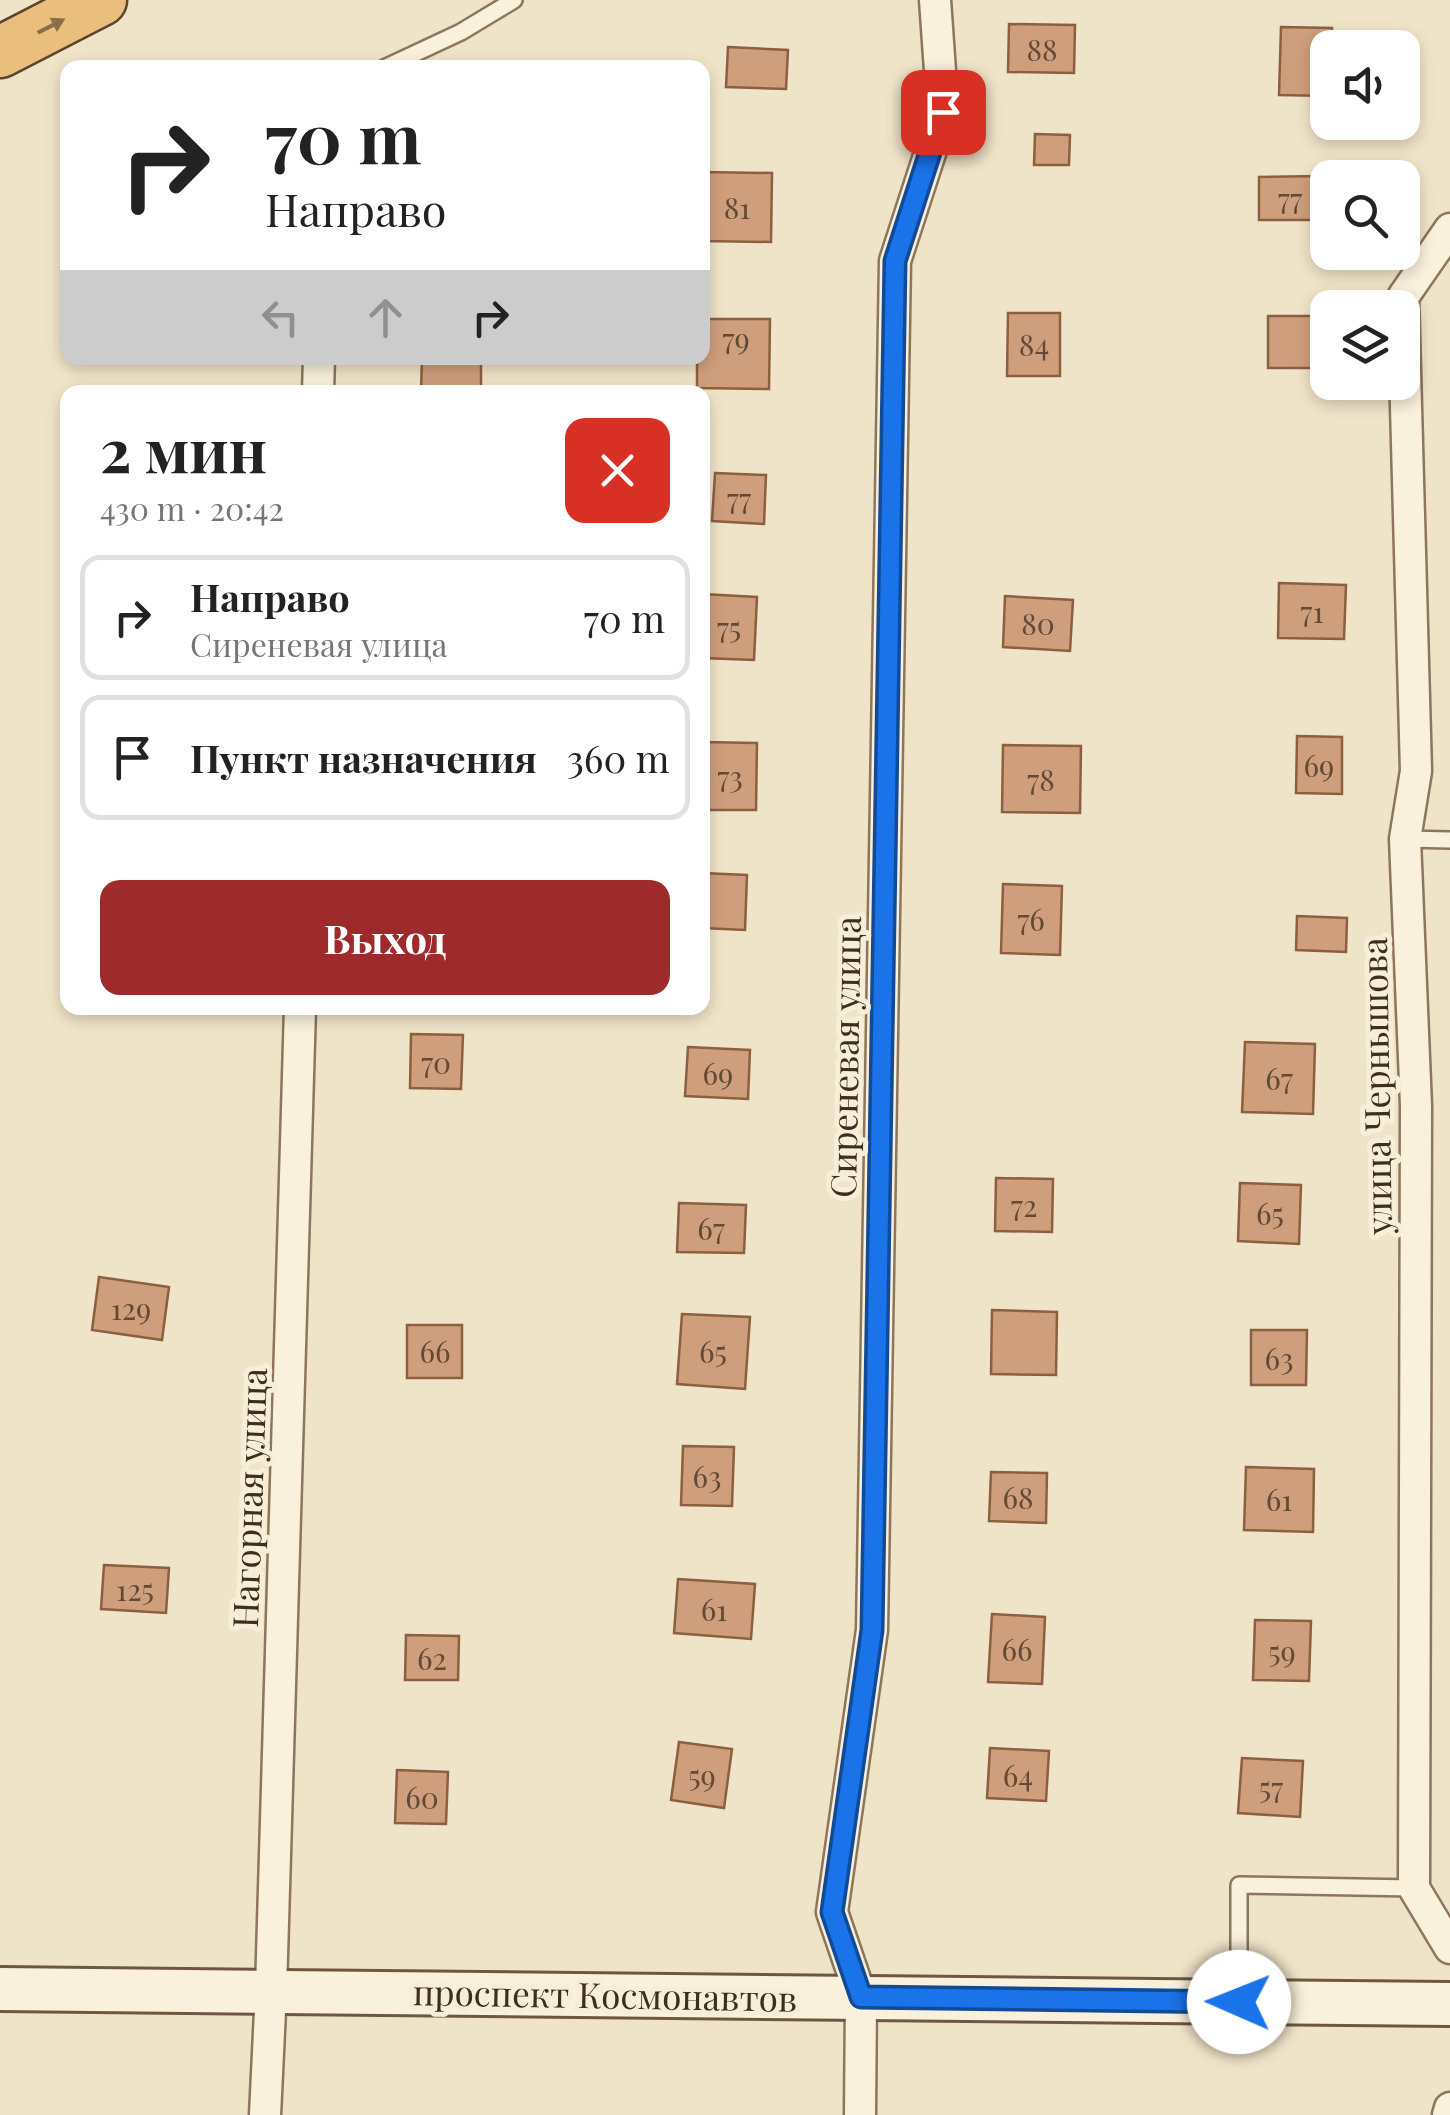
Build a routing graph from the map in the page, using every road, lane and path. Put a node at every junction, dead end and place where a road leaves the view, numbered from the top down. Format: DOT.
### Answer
graph roads {
  1 [pos="101,0"];
  2 [pos="514,0"];
  3 [pos="936,0"];
  4 [pos="0,52"];
  5 [pos="401,60"];
  6 [pos="1450,228"];
  7 [pos="1406,840"];
  8 [pos="1450,840"];
  9 [pos="300,1015"];
  10 [pos="1414,1888"];
  11 [pos="1450,1948"];
  12 [pos="0,1989"];
  13 [pos="271,1990"];
  14 [pos="861,1997"];
  15 [pos="1239,2002"];
  16 [pos="1450,2004"];
  17 [pos="265,2115"];
  18 [pos="281,2115"];
  19 [pos="860,2115"];
  4 -- 1 [label="highway, one-way"];
  2 -- 5 [label="lane"];
  3 -- 14 [label="street, Сиреневая улица"];
  6 -- 7 [label="street, улица Чернышова"];
  7 -- 8 [label="lane"];
  7 -- 10 [label="street, улица Чернышова"];
  9 -- 13 [label="street, Нагорная улица"];
  10 -- 11 [label="street"];
  10 -- 15 [label="lane"];
  12 -- 13 [label="main road, проспект Космонавтов"];
  13 -- 14 [label="main road, проспект Космонавтов"];
  13 -- 17 [label="street, Нагорная улица"];
  13 -- 18 [label="street, Нагорная улица"];
  14 -- 15 [label="main road, проспект Космонавтов"];
  14 -- 19 [label="street, Сиреневая улица"];
  15 -- 16 [label="main road, проспект Космонавтов"];
}
